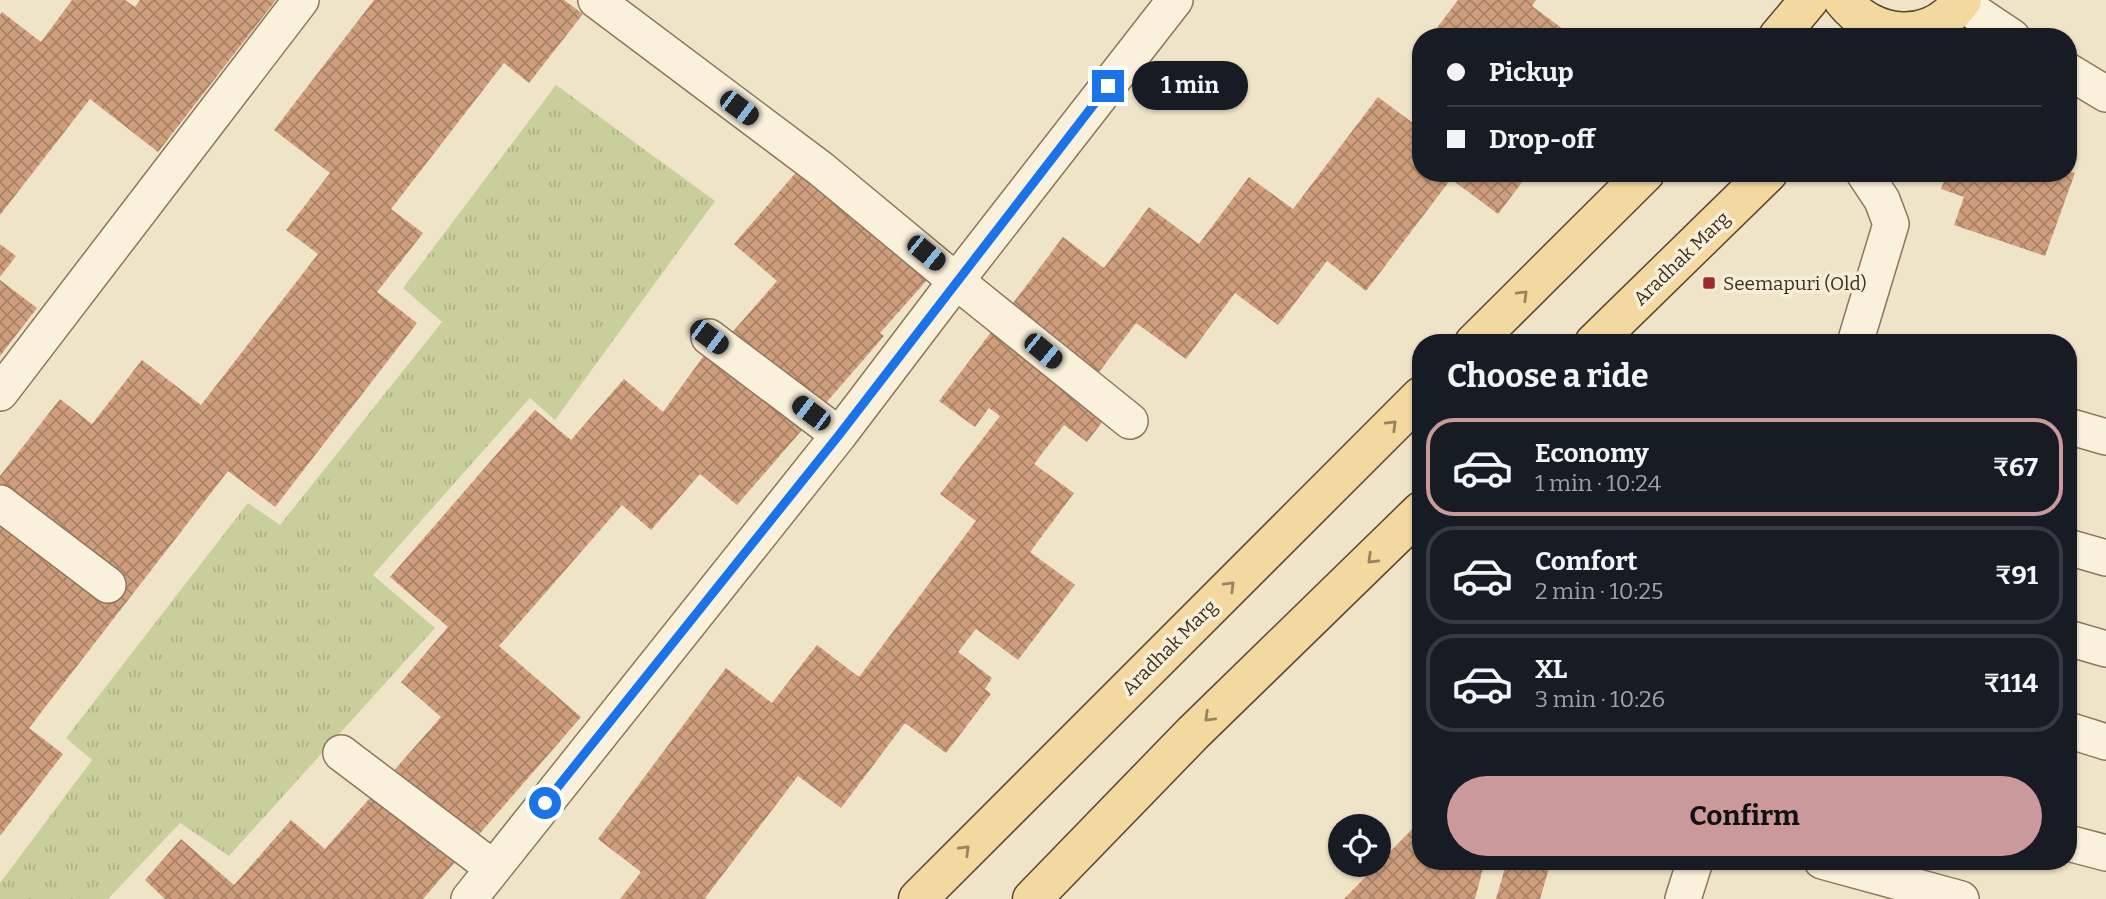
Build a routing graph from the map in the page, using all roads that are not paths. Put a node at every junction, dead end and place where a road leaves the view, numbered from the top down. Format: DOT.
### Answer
graph roads {
  1 [pos="596,0"];
  2 [pos="1175,0"];
  3 [pos="1810,0"];
  4 [pos="1843,0"];
  5 [pos="1967,3"];
  6 [pos="287,5"];
  7 [pos="1786,28"];
  8 [pos="1879,28"];
  9 [pos="1926,28"];
  10 [pos="2000,28"];
  11 [pos="2077,76"];
  12 [pos="2106,94"];
  13 [pos="1636,182"];
  14 [pos="1760,182"];
  15 [pos="1870,182"];
  16 [pos="956,281"];
  17 [pos="1483,334"];
  18 [pos="1603,334"];
  19 [pos="1858,334"];
  20 [pos="709,337"];
  21 [pos="0,393"];
  22 [pos="1412,405"];
  23 [pos="1130,421"];
  24 [pos="2077,429"];
  25 [pos="839,435"];
  26 [pos="2106,437"];
  27 [pos="0,503"];
  28 [pos="1412,520"];
  29 [pos="2077,550"];
  30 [pos="2106,558"];
  31 [pos="108,585"];
  32 [pos="2077,641"];
  33 [pos="2106,649"];
  34 [pos="2077,733"];
  35 [pos="2106,742"];
  36 [pos="341,753"];
  37 [pos="2077,845"];
  38 [pos="2106,853"];
  39 [pos="493,868"];
  40 [pos="1692,870"];
  41 [pos="1855,870"];
  42 [pos="469,899"];
  43 [pos="918,899"];
  44 [pos="1032,899"];
  45 [pos="1683,899"];
  46 [pos="1961,899"];
  1 -- 16 [label="street"];
  2 -- 16 [label="street"];
  3 -- 7 [label="main road"];
  4 -- 8 [label="main road"];
  5 -- 9 [label="main road"];
  5 -- 10 [label="street"];
  6 -- 21 [label="street"];
  11 -- 12 [label="street"];
  17 -- 13 [label="main road, one-way"];
  14 -- 18 [label="main road, Aradhak Marg"];
  15 -- 19 [label="street"];
  16 -- 23 [label="street"];
  16 -- 25 [label="street"];
  20 -- 25 [label="street"];
  43 -- 22 [label="main road, Aradhak Marg, one-way"];
  24 -- 26 [label="street"];
  25 -- 39 [label="street"];
  27 -- 31 [label="street"];
  28 -- 44 [label="main road, one-way"];
  29 -- 30 [label="street"];
  32 -- 33 [label="street"];
  34 -- 35 [label="street"];
  36 -- 39 [label="street"];
  37 -- 38 [label="street"];
  39 -- 42 [label="street"];
  40 -- 45 [label="street"];
  41 -- 46 [label="street"];
}
